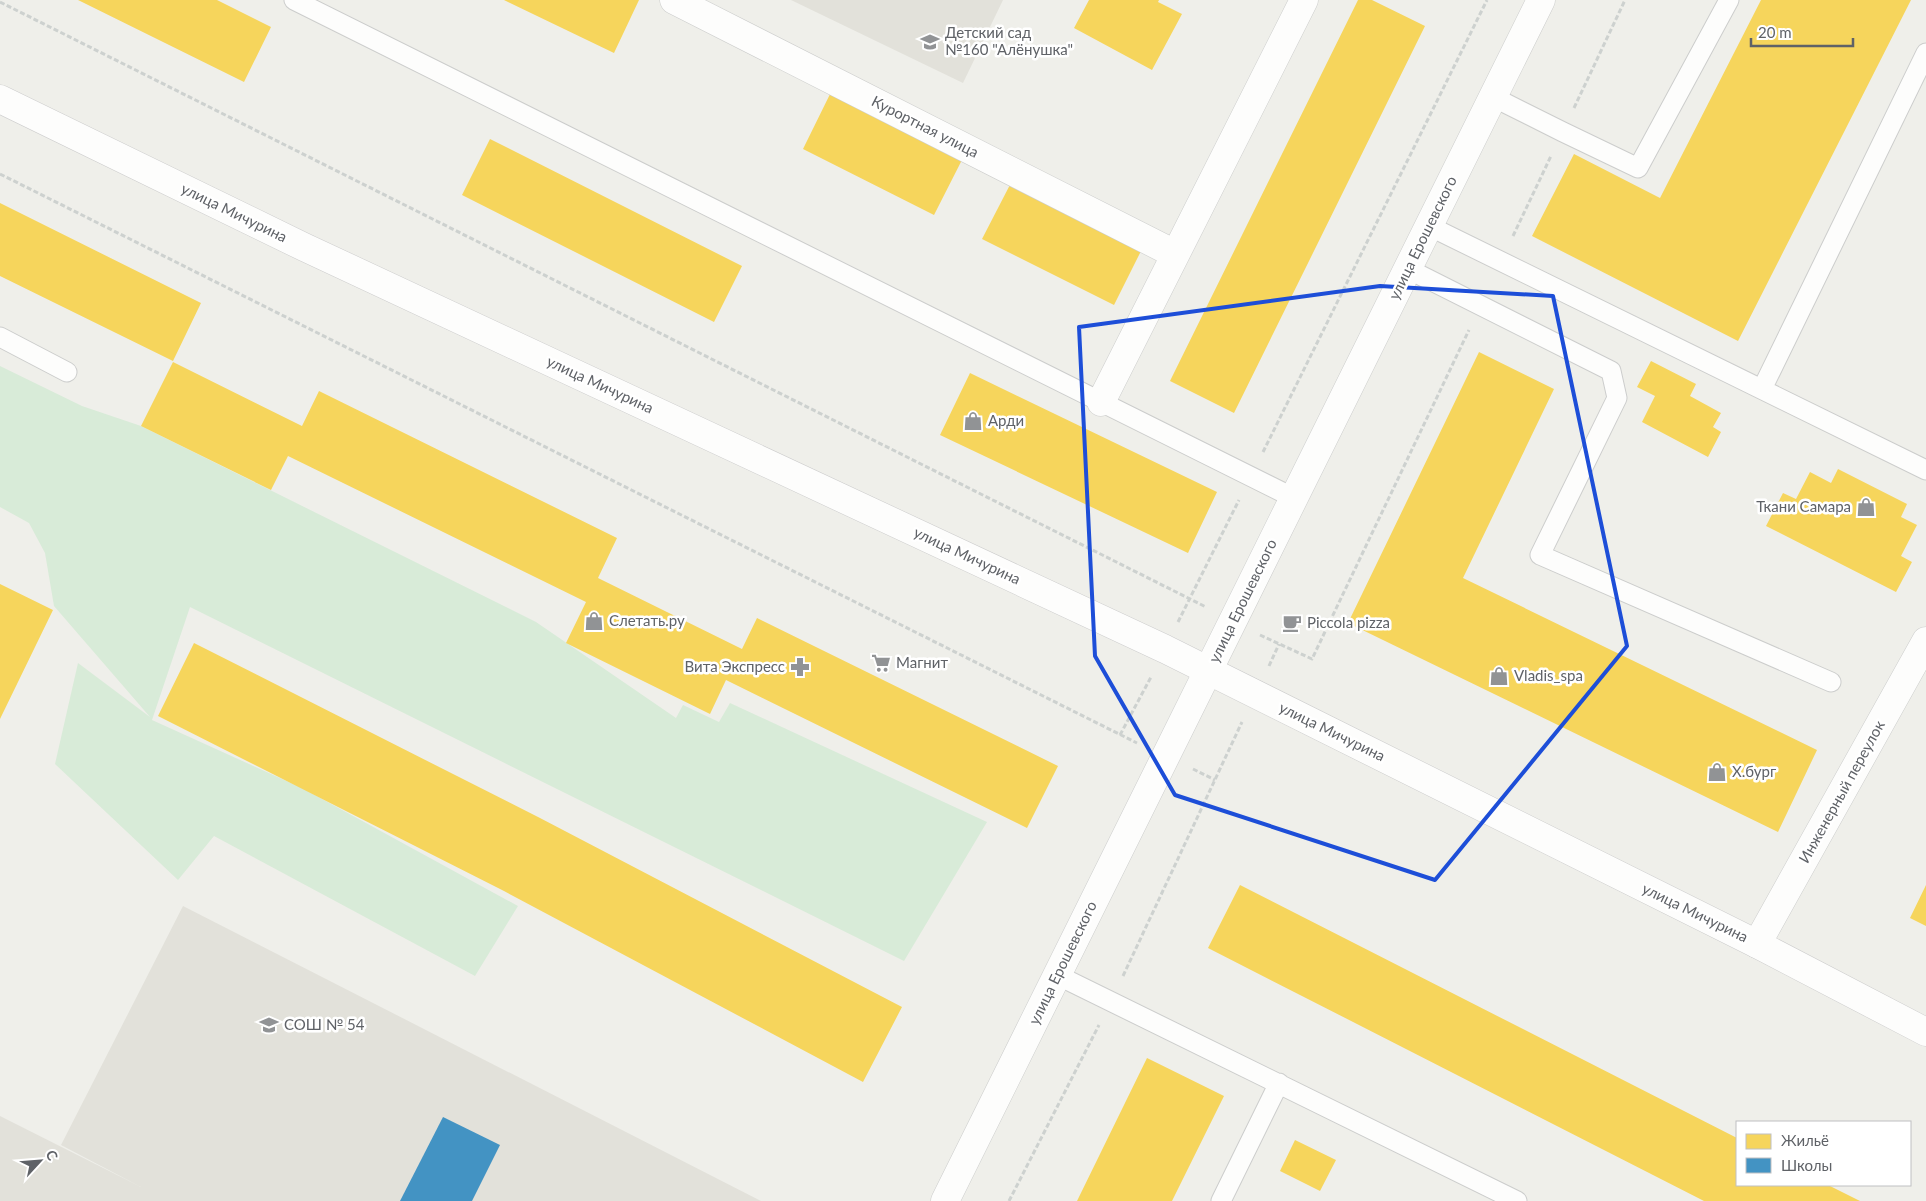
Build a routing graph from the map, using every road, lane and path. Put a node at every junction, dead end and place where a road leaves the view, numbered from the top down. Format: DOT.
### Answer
graph roads {
  1 [pos="294,0"];
  2 [pos="674,0"];
  3 [pos="1304,0"];
  4 [pos="1487,0"];
  5 [pos="1541,0"];
  6 [pos="1625,0"];
  7 [pos="1729,0"];
  8 [pos="0,2"];
  9 [pos="1926,53"];
  10 [pos="1493,97"];
  11 [pos="0,98"];
  12 [pos="1562,132"];
  13 [pos="0,174"];
  14 [pos="1429,226"];
  15 [pos="1176,254"];
  16 [pos="1501,261"];
  17 [pos="1408,269"];
  18 [pos="1480,305"];
  19 [pos="0,337"];
  20 [pos="66,372"];
  21 [pos="1762,389"];
  22 [pos="1101,402"];
  23 [pos="1926,470"];
  24 [pos="1250,477"];
  25 [pos="1294,498"];
  26 [pos="1190,598"];
  27 [pos="1232,622"];
  28 [pos="1926,640"];
  29 [pos="1279,644"];
  30 [pos="1209,670"];
  31 [pos="1831,682"];
  32 [pos="1255,694"];
  33 [pos="1165,757"];
  34 [pos="1757,944"];
  35 [pos="1057,974"];
  36 [pos="1111,1001"];
  37 [pos="1926,1032"];
  38 [pos="1279,1083"];
  39 [pos="945,1201"];
  40 [pos="1009,1201"];
  41 [pos="1221,1201"];
  42 [pos="1516,1201"];
  1 -- 22 [label="lane"];
  2 -- 15 [label="street, Курортная улица"];
  3 -- 15 [label="street"];
  4 -- 24 [label="path"];
  5 -- 10 [label="street, улица Ерошевского"];
  6 -- 12 [label="path"];
  7 -- 12 [label="lane"];
  8 -- 26 [label="path"];
  9 -- 21 [label="lane"];
  10 -- 12 [label="lane"];
  10 -- 14 [label="street, улица Ерошевского"];
  11 -- 30 [label="street, улица Мичурина"];
  12 -- 16 [label="path"];
  13 -- 33 [label="path"];
  14 -- 16 [label="lane"];
  14 -- 17 [label="street, улица Ерошевского"];
  15 -- 22 [label="street"];
  16 -- 21 [label="lane"];
  17 -- 18 [label="lane"];
  17 -- 25 [label="street, улица Ерошевского"];
  18 -- 29 [label="path"];
  18 -- 31 [label="lane"];
  19 -- 20 [label="lane"];
  21 -- 23 [label="lane"];
  22 -- 24 [label="lane"];
  24 -- 25 [label="lane"];
  24 -- 26 [label="path"];
  25 -- 27 [label="street, улица Ерошевского"];
  26 -- 27 [label="path"];
  27 -- 29 [label="path"];
  27 -- 30 [label="street, улица Ерошевского"];
  28 -- 34 [label="street, Инженерный переулок"];
  29 -- 32 [label="path"];
  30 -- 32 [label="street, улица Мичурина"];
  30 -- 33 [label="street, улица Ерошевского"];
  32 -- 34 [label="street, улица Мичурина"];
  32 -- 36 [label="path"];
  33 -- 35 [label="street, улица Ерошевского"];
  34 -- 37 [label="street, улица Мичурина"];
  35 -- 36 [label="lane"];
  35 -- 39 [label="street, улица Ерошевского"];
  36 -- 38 [label="lane"];
  36 -- 40 [label="path"];
  38 -- 41 [label="lane"];
  38 -- 42 [label="lane"];
}
